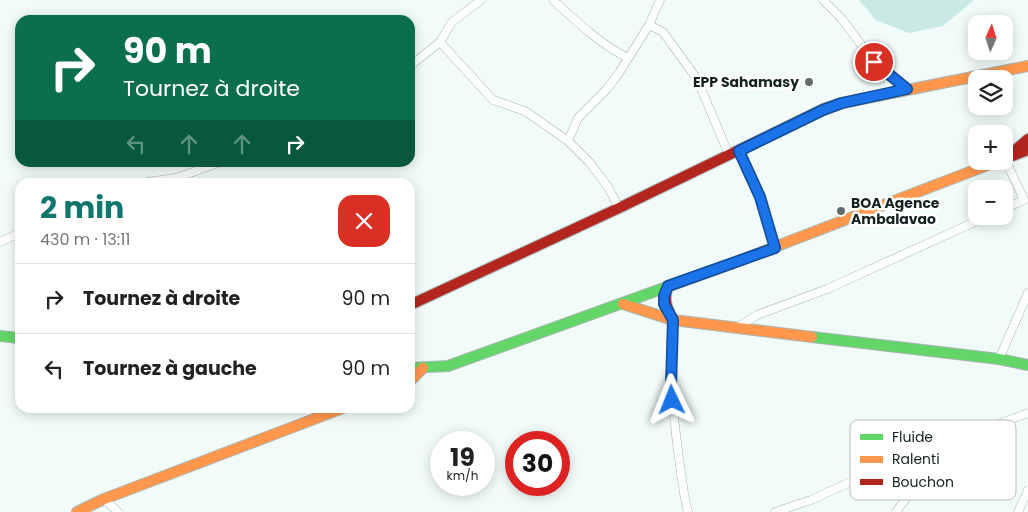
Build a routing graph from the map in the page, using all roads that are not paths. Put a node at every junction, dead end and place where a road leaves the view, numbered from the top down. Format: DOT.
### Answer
graph roads {
  1 [pos="481,0"];
  2 [pos="553,0"];
  3 [pos="660,0"];
  4 [pos="823,0"];
  5 [pos="649,25"];
  6 [pos="440,42"];
  7 [pos="628,58"];
  8 [pos="415,62"];
  9 [pos="1028,66"];
  10 [pos="907,89"];
  11 [pos="1028,139"];
  12 [pos="568,141"];
  13 [pos="1028,150"];
  14 [pos="739,151"];
  15 [pos="1013,151"];
  16 [pos="729,155"];
  17 [pos="1013,156"];
  18 [pos="209,167"];
  19 [pos="976,170"];
  20 [pos="1008,170"];
  21 [pos="182,178"];
  22 [pos="1024,200"];
  23 [pos="1013,205"];
  24 [pos="619,208"];
  25 [pos="1028,208"];
  26 [pos="968,225"];
  27 [pos="15,234"];
  28 [pos="0,242"];
  29 [pos="775,248"];
  30 [pos="668,286"];
  31 [pos="1028,293"];
  32 [pos="415,303"];
  33 [pos="623,304"];
  34 [pos="673,320"];
  35 [pos="738,327"];
  36 [pos="0,336"];
  37 [pos="15,338"];
  38 [pos="999,359"];
  39 [pos="1028,365"];
  40 [pos="415,368"];
  41 [pos="423,368"];
  42 [pos="415,376"];
  43 [pos="330,413"];
  44 [pos="1028,413"];
  45 [pos="1010,420"];
  46 [pos="850,482"];
  47 [pos="1028,490"];
  48 [pos="104,499"];
  49 [pos="905,500"];
  50 [pos="77,512"];
  51 [pos="118,512"];
  52 [pos="688,512"];
  53 [pos="775,512"];
  54 [pos="896,512"];
  55 [pos="1018,512"];
  1 -- 6 [label="street"];
  2 -- 7 [label="street"];
  3 -- 5 [label="street"];
  4 -- 10 [label="street"];
  5 -- 7 [label="street"];
  5 -- 16 [label="street"];
  6 -- 8 [label="street"];
  6 -- 12 [label="street"];
  7 -- 12 [label="street"];
  9 -- 10 [label="street"];
  10 -- 14 [label="street"];
  11 -- 15 [label="street"];
  12 -- 24 [label="street"];
  13 -- 17 [label="street"];
  14 -- 16 [label="street"];
  14 -- 29 [label="street"];
  16 -- 24 [label="street"];
  18 -- 21 [label="street"];
  19 -- 29 [label="street"];
  20 -- 22 [label="street"];
  22 -- 23 [label="street"];
  22 -- 25 [label="street"];
  24 -- 32 [label="street"];
  26 -- 35 [label="street"];
  27 -- 28 [label="street"];
  29 -- 30 [label="street"];
  30 -- 33 [label="street"];
  30 -- 34 [label="street"];
  31 -- 38 [label="street"];
  33 -- 34 [label="street"];
  33 -- 41 [label="street"];
  34 -- 35 [label="street"];
  34 -- 52 [label="street"];
  35 -- 38 [label="street"];
  36 -- 37 [label="street"];
  38 -- 39 [label="street"];
  40 -- 41 [label="street"];
  41 -- 42 [label="street"];
  43 -- 48 [label="street"];
  44 -- 45 [label="street"];
  46 -- 53 [label="street"];
  47 -- 55 [label="street"];
  48 -- 50 [label="street"];
  48 -- 51 [label="street"];
  49 -- 54 [label="street"];
}
